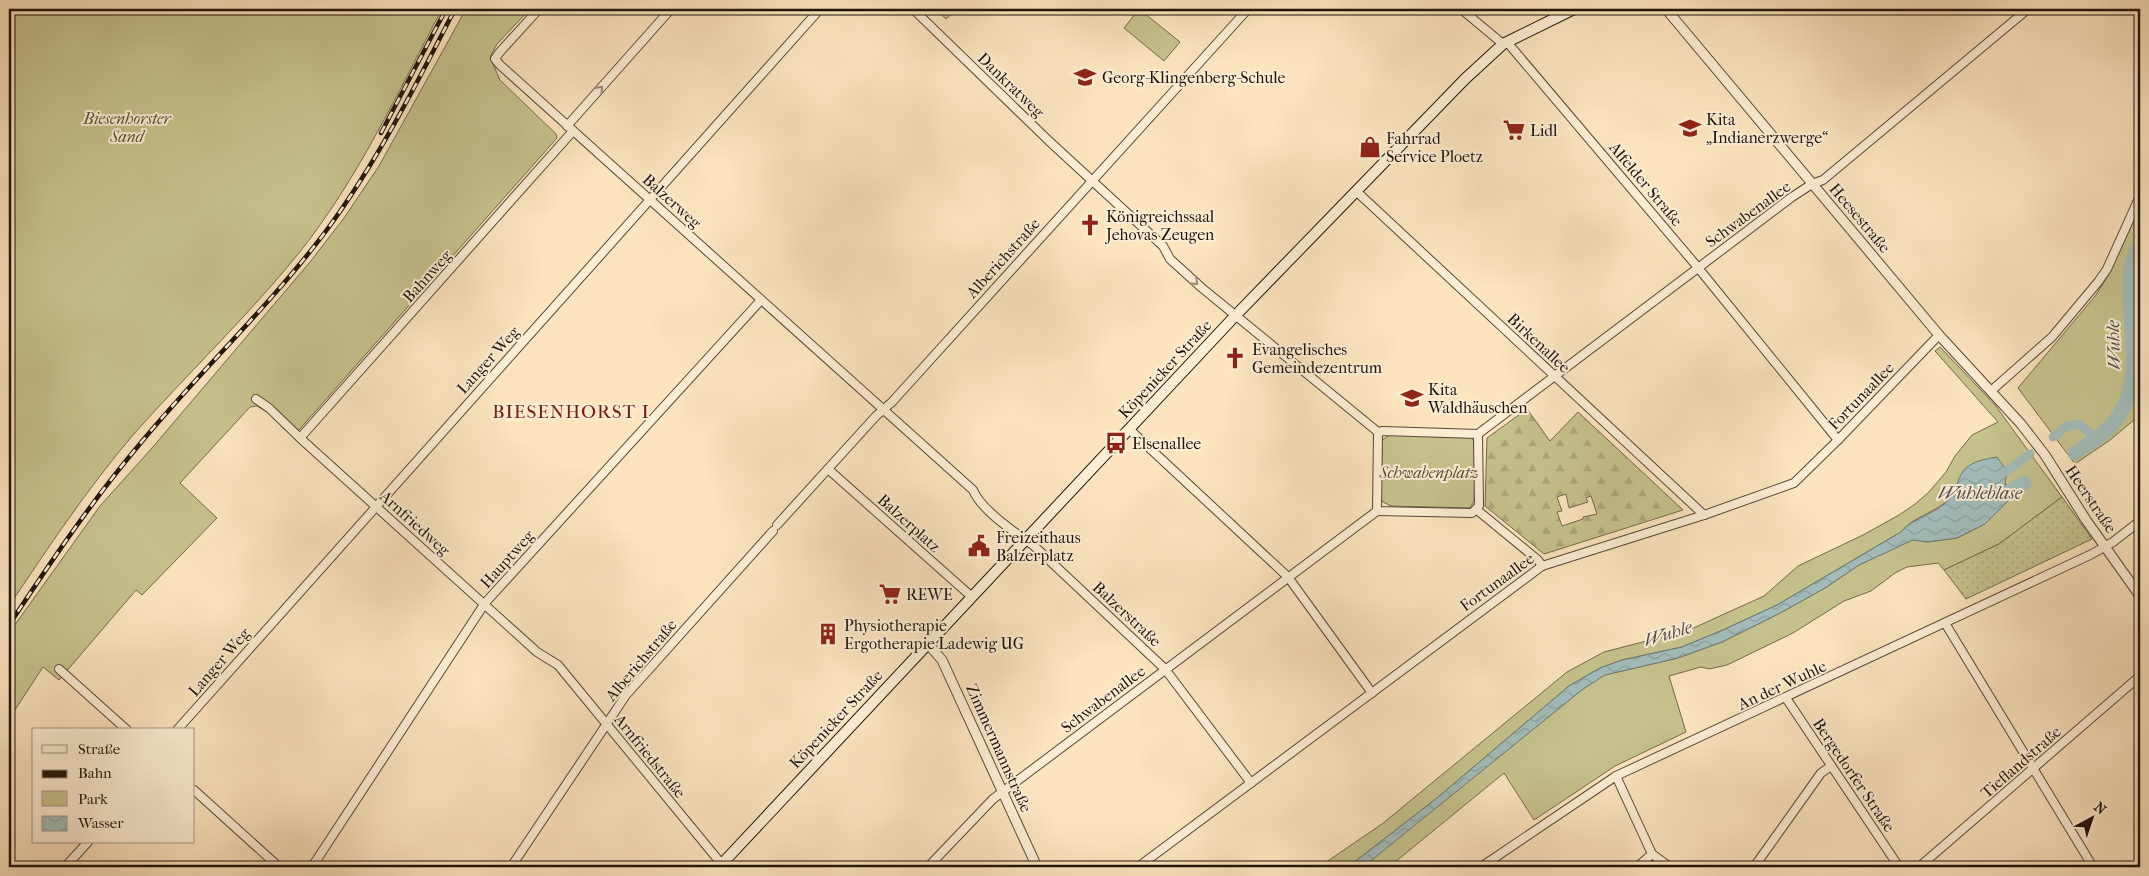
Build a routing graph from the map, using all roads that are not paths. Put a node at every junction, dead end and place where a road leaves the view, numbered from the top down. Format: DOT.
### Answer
graph roads {
  1 [pos="539,9"];
  2 [pos="671,9"];
  3 [pos="820,9"];
  4 [pos="913,9"];
  5 [pos="1248,9"];
  6 [pos="1461,9"];
  7 [pos="1574,9"];
  8 [pos="1666,9"];
  9 [pos="2028,9"];
  10 [pos="1505,43"];
  11 [pos="570,129"];
  12 [pos="1092,180"];
  13 [pos="1812,184"];
  14 [pos="1356,191"];
  15 [pos="2140,196"];
  16 [pos="650,200"];
  17 [pos="1697,269"];
  18 [pos="761,300"];
  19 [pos="1235,316"];
  20 [pos="1939,335"];
  21 [pos="831,362"];
  22 [pos="1554,376"];
  23 [pos="1991,390"];
  24 [pos="256,399"];
  25 [pos="884,409"];
  26 [pos="1129,429"];
  27 [pos="1378,432"];
  28 [pos="1478,434"];
  29 [pos="300,438"];
  30 [pos="1838,440"];
  31 [pos="2035,442"];
  32 [pos="828,469"];
  33 [pos="376,506"];
  34 [pos="1477,510"];
  35 [pos="1377,511"];
  36 [pos="1704,515"];
  37 [pos="2140,521"];
  38 [pos="1025,540"];
  39 [pos="2105,546"];
  40 [pos="1542,566"];
  41 [pos="1288,578"];
  42 [pos="2140,596"];
  43 [pos="972,597"];
  44 [pos="486,603"];
  45 [pos="1945,623"];
  46 [pos="928,644"];
  47 [pos="558,665"];
  48 [pos="59,669"];
  49 [pos="1166,669"];
  50 [pos="2140,676"];
  51 [pos="1372,692"];
  52 [pos="1786,698"];
  53 [pos="607,725"];
  54 [pos="124,728"];
  55 [pos="179,728"];
  56 [pos="1831,766"];
  57 [pos="2034,769"];
  58 [pos="1616,776"];
  59 [pos="1251,783"];
  60 [pos="195,791"];
  61 [pos="1002,792"];
  62 [pos="86,844"];
  63 [pos="1652,854"];
  64 [pos="721,866"];
  65 [pos="65,867"];
  66 [pos="279,867"];
  67 [pos="312,867"];
  68 [pos="511,867"];
  69 [pos="928,867"];
  70 [pos="1037,867"];
  71 [pos="1138,867"];
  72 [pos="1481,867"];
  73 [pos="1637,867"];
  74 [pos="1670,867"];
  75 [pos="1754,867"];
  76 [pos="1899,867"];
  77 [pos="1919,867"];
  78 [pos="2093,867"];
  1 -- 11 [label="street, Balzerweg"];
  11 -- 2 [label="street, Bahnweg, one-way"];
  3 -- 16 [label="street, Langer Weg"];
  4 -- 12 [label="street, Dankratweg"];
  5 -- 12 [label="street, Alberichstraße"];
  6 -- 10 [label="street, Alfelder Straße"];
  7 -- 10 [label="main road, Köpenicker Straße"];
  8 -- 13 [label="street, Heesestraße"];
  9 -- 13 [label="street, Schwabenallee"];
  10 -- 14 [label="main road, Köpenicker Straße"];
  10 -- 17 [label="street, Alfelder Straße"];
  11 -- 16 [label="street, Balzerweg"];
  11 -- 29 [label="street, Bahnweg"];
  12 -- 19 [label="street, Dankratweg, one-way"];
  12 -- 25 [label="street, Alberichstraße"];
  13 -- 17 [label="street, Schwabenallee"];
  13 -- 20 [label="street, Heesestraße"];
  14 -- 19 [label="main road, Köpenicker Straße"];
  14 -- 22 [label="street, Birkenallee"];
  15 -- 23 [label="street"];
  16 -- 18 [label="street, Balzerweg"];
  16 -- 33 [label="street, Langer Weg"];
  17 -- 22 [label="street, Schwabenallee"];
  17 -- 30 [label="street, Alfelder Straße"];
  18 -- 21 [label="street, Balzerweg"];
  18 -- 44 [label="street, Hauptweg"];
  19 -- 26 [label="main road, Köpenicker Straße"];
  19 -- 27 [label="street, Dankratweg"];
  20 -- 23 [label="street, Heesestraße"];
  20 -- 30 [label="street, Fortunaallee"];
  21 -- 25 [label="street, Balzerstraße"];
  22 -- 28 [label="street, Schwabenallee"];
  22 -- 36 [label="street, Birkenallee"];
  23 -- 31 [label="street, Heesestraße"];
  24 -- 29 [label="street, Arnfriedweg"];
  25 -- 32 [label="street, Alberichstraße"];
  25 -- 38 [label="street, Balzerstraße"];
  26 -- 38 [label="main road, Köpenicker Straße"];
  26 -- 41 [label="street"];
  27 -- 28 [label="street"];
  27 -- 35 [label="street"];
  28 -- 34 [label="street"];
  29 -- 33 [label="street, Arnfriedweg"];
  30 -- 36 [label="street, Fortunaallee"];
  31 -- 39 [label="street, Heerstraße"];
  32 -- 43 [label="street, Balzerplatz"];
  32 -- 53 [label="street, Alberichstraße"];
  33 -- 44 [label="street, Arnfriedweg"];
  33 -- 55 [label="street, Langer Weg"];
  34 -- 35 [label="street"];
  34 -- 40 [label="street"];
  35 -- 41 [label="street, Schwabenallee"];
  36 -- 40 [label="street, Fortunaallee"];
  37 -- 39 [label="street, An der Wuhle"];
  38 -- 43 [label="main road, Köpenicker Straße"];
  38 -- 49 [label="street, Balzerstraße"];
  39 -- 42 [label="street, Heerstraße"];
  39 -- 45 [label="street, An der Wuhle"];
  40 -- 51 [label="street, Fortunaallee"];
  41 -- 49 [label="street, Schwabenallee"];
  41 -- 51 [label="street"];
  43 -- 46 [label="main road, Köpenicker Straße"];
  44 -- 47 [label="street, Arnfriedweg"];
  44 -- 67 [label="street, Hauptweg"];
  45 -- 52 [label="street, An der Wuhle"];
  45 -- 57 [label="street"];
  46 -- 61 [label="street, Zimmermannstraße"];
  46 -- 64 [label="main road, Köpenicker Straße"];
  47 -- 53 [label="street, Arnfriedstraße"];
  48 -- 54 [label="street"];
  49 -- 59 [label="street, Balzerstraße"];
  49 -- 61 [label="street, Schwabenallee"];
  50 -- 57 [label="street, Tieflandstraße"];
  51 -- 59 [label="street, Fortunaallee"];
  52 -- 56 [label="street, Bergedorfer Straße"];
  52 -- 58 [label="street, An der Wuhle"];
  53 -- 64 [label="street, Arnfriedstraße"];
  53 -- 68 [label="street, Alberichstraße"];
  56 -- 75 [label="street"];
  56 -- 76 [label="street, Bergedorfer Straße"];
  57 -- 77 [label="street, Tieflandstraße"];
  57 -- 78 [label="street"];
  58 -- 63 [label="street"];
  58 -- 72 [label="street, An der Wuhle"];
  59 -- 71 [label="street, Fortunaallee"];
  60 -- 66 [label="street"];
  61 -- 69 [label="street, Schwabenallee"];
  61 -- 70 [label="street, Zimmermannstraße"];
  62 -- 65 [label="street"];
  63 -- 73 [label="street"];
  63 -- 74 [label="street"];
}
